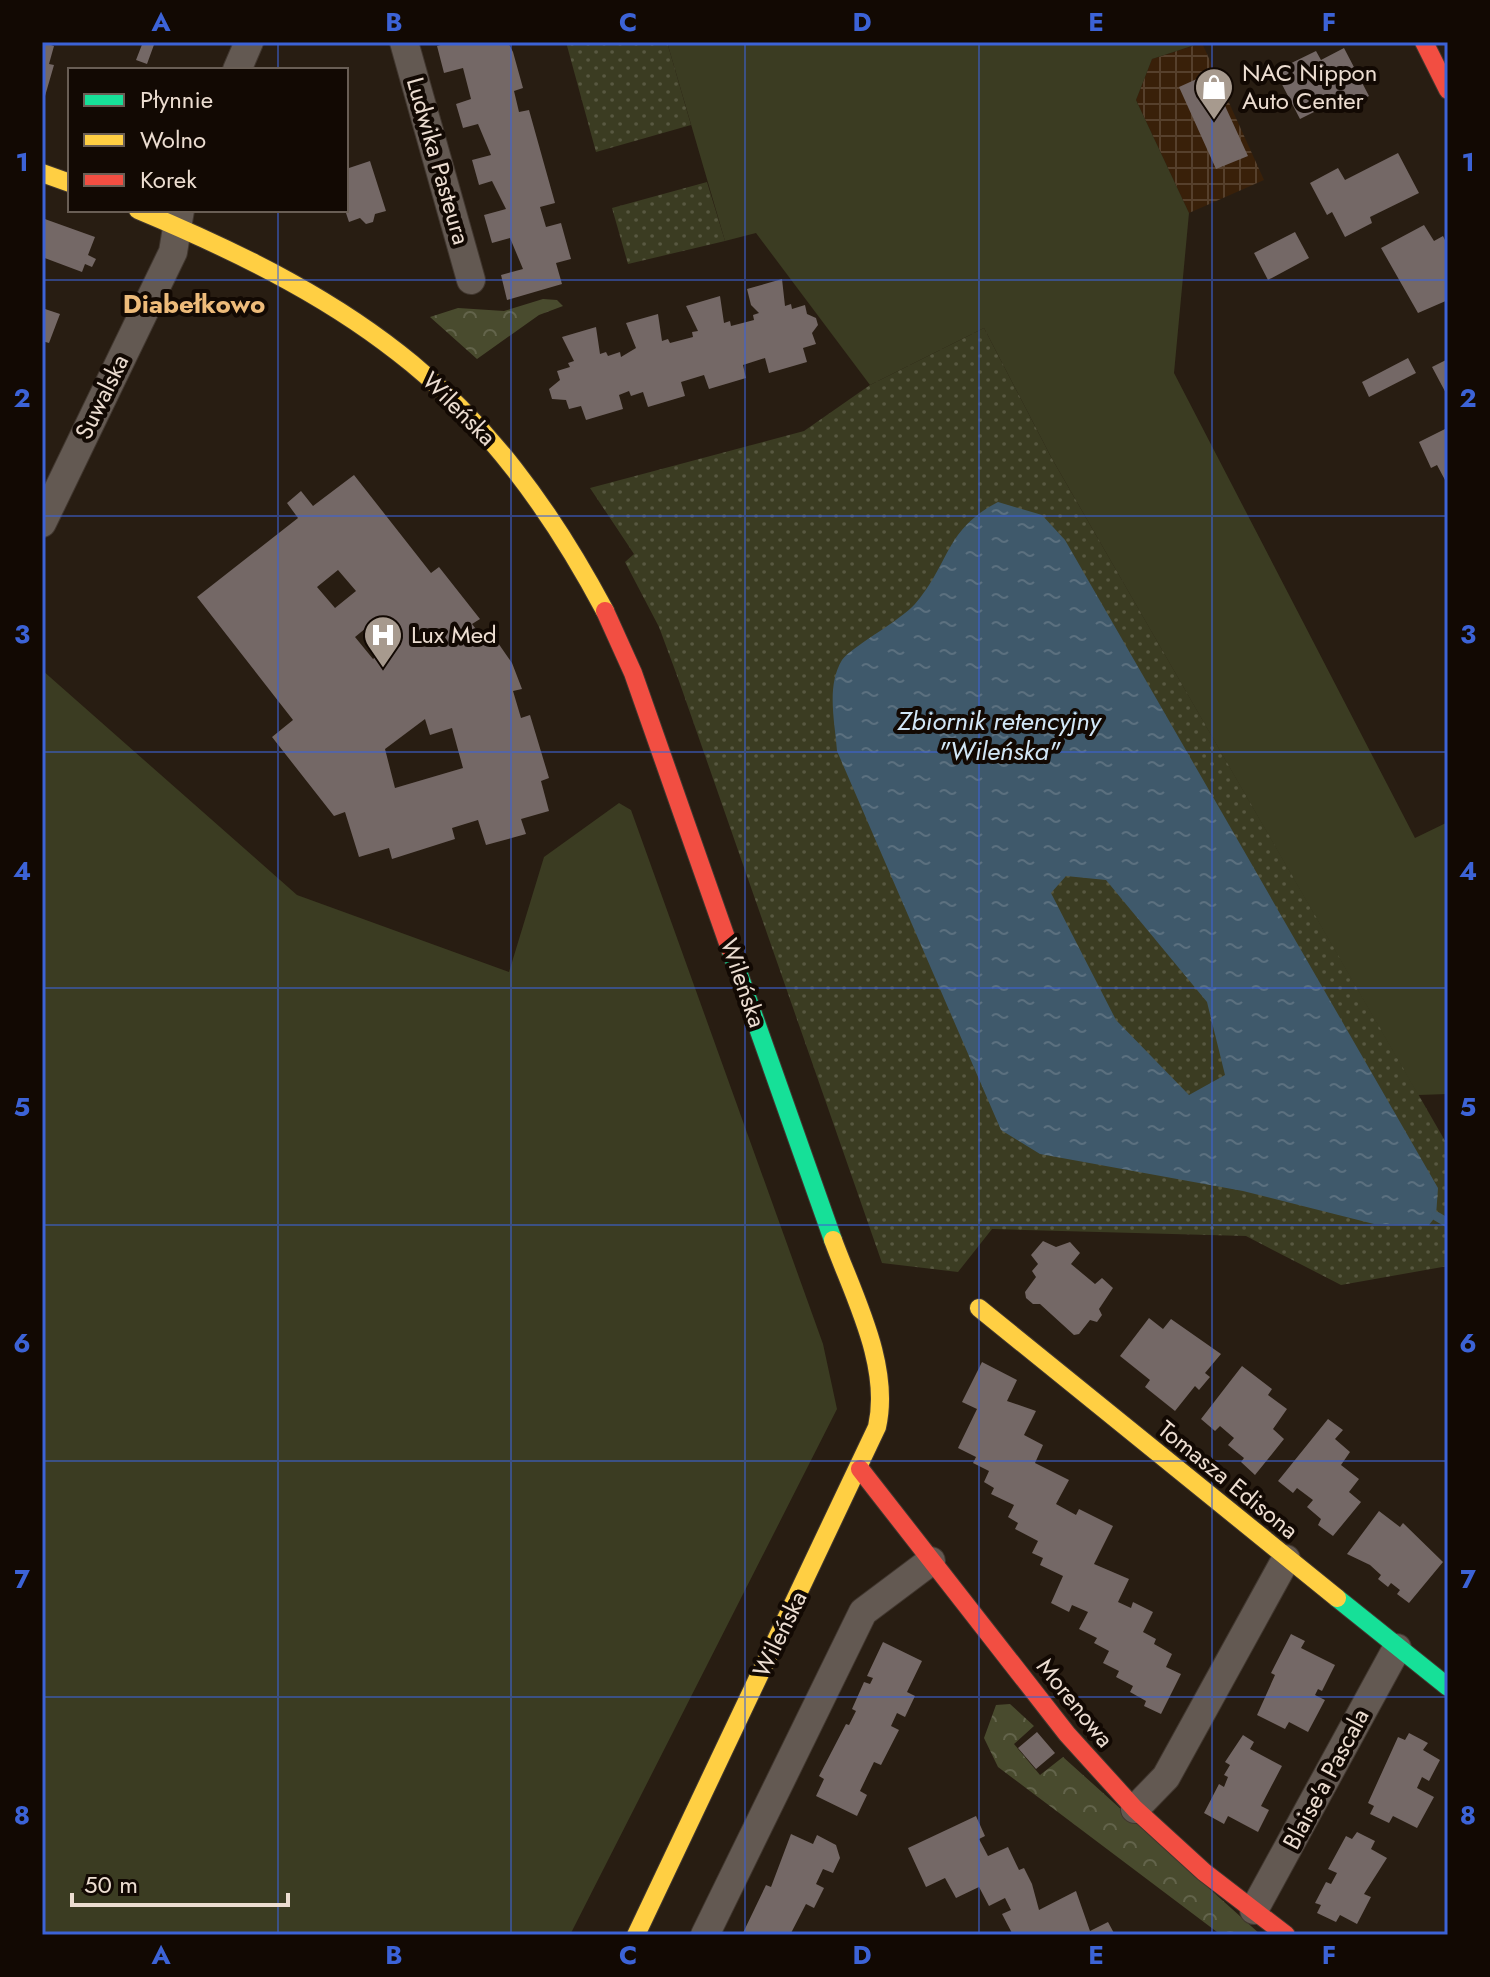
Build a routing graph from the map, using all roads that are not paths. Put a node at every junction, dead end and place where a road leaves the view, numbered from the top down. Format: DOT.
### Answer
graph roads {
  1 [pos="249,42"];
  2 [pos="404,42"];
  3 [pos="1424,42"];
  4 [pos="238,68"];
  5 [pos="1448,90"];
  6 [pos="42,173"];
  7 [pos="68,182"];
  8 [pos="148,212"];
  9 [pos="179,218"];
  10 [pos="471,280"];
  11 [pos="42,523"];
  12 [pos="979,1308"];
  13 [pos="860,1469"];
  14 [pos="1286,1559"];
  15 [pos="931,1561"];
  16 [pos="1397,1648"];
  17 [pos="1448,1687"];
  18 [pos="1135,1809"];
  19 [pos="1254,1910"];
  20 [pos="636,1935"];
  21 [pos="705,1935"];
  22 [pos="1286,1935"];
  1 -- 4 [label="street"];
  2 -- 10 [label="street, Ludwika Pasteura"];
  3 -- 5 [label="street"];
  6 -- 7 [label="street"];
  8 -- 9 [label="street, Wileńska"];
  9 -- 11 [label="street, Suwalska"];
  9 -- 13 [label="street, Wileńska"];
  12 -- 14 [label="street, Tomasza Edisona"];
  13 -- 15 [label="street, Morenowa"];
  13 -- 20 [label="street, Wileńska"];
  14 -- 16 [label="street, Tomasza Edisona"];
  14 -- 18 [label="street"];
  15 -- 18 [label="street, Morenowa"];
  15 -- 21 [label="street"];
  16 -- 17 [label="street, Tomasza Edisona"];
  16 -- 19 [label="street, Blaise'a Pascala"];
  18 -- 19 [label="street, Morenowa"];
  19 -- 22 [label="street, Morenowa"];
}
